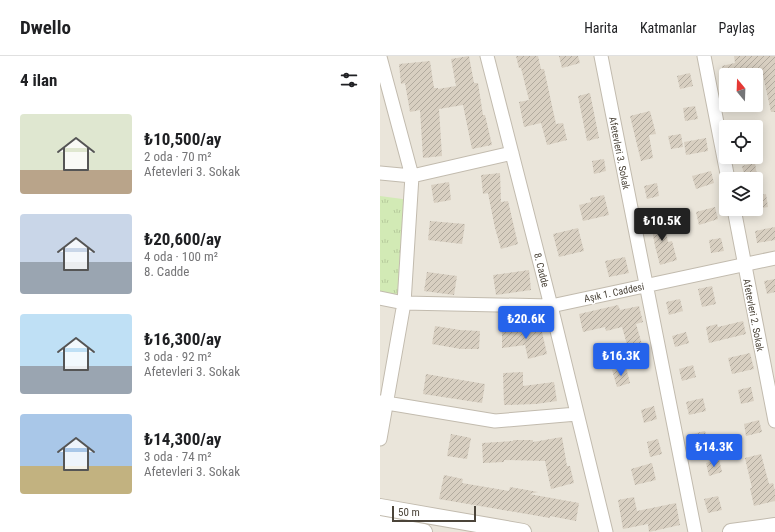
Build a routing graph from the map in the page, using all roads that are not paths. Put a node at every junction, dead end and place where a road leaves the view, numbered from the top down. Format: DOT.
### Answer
graph roads {
  1 [pos="487,56"];
  2 [pos="601,56"];
  3 [pos="704,56"];
  4 [pos="380,57"];
  5 [pos="512,153"];
  6 [pos="727,172"];
  7 [pos="380,173"];
  8 [pos="412,176"];
  9 [pos="735,216"];
  10 [pos="775,258"];
  11 [pos="744,264"];
  12 [pos="646,286"];
  13 [pos="380,298"];
  14 [pos="404,303"];
  15 [pos="551,306"];
  16 [pos="383,403"];
  17 [pos="577,414"];
  18 [pos="775,422"];
  19 [pos="380,438"];
  20 [pos="380,507"];
  21 [pos="380,524"];
  22 [pos="775,526"];
  23 [pos="424,532"];
  24 [pos="523,532"];
  25 [pos="606,532"];
  26 [pos="695,532"];
  27 [pos="731,532"];
  1 -- 5 [label="street, 8. Cadde"];
  2 -- 12 [label="street, Afetevleri 3. Sokak"];
  3 -- 6 [label="street"];
  4 -- 8 [label="street"];
  5 -- 8 [label="street"];
  5 -- 15 [label="street, 8. Cadde"];
  7 -- 8 [label="street"];
  8 -- 14 [label="street"];
  9 -- 11 [label="street, Afetevleri 2. Sokak"];
  10 -- 11 [label="street, Aşık 1. Caddesi"];
  11 -- 12 [label="street, Aşık 1. Caddesi"];
  11 -- 18 [label="street, Afetevleri 2. Sokak"];
  12 -- 15 [label="street, Aşık 1. Caddesi"];
  12 -- 26 [label="street, Afetevleri 3. Sokak"];
  13 -- 14 [label="street, Aşık 1. Caddesi"];
  14 -- 15 [label="street, Aşık 1. Caddesi"];
  14 -- 16 [label="street"];
  15 -- 17 [label="street, 8. Cadde"];
  16 -- 17 [label="street"];
  16 -- 19 [label="street"];
  17 -- 25 [label="street, 8. Cadde"];
  20 -- 24 [label="street"];
  21 -- 23 [label="street"];
  22 -- 27 [label="street"];
}
